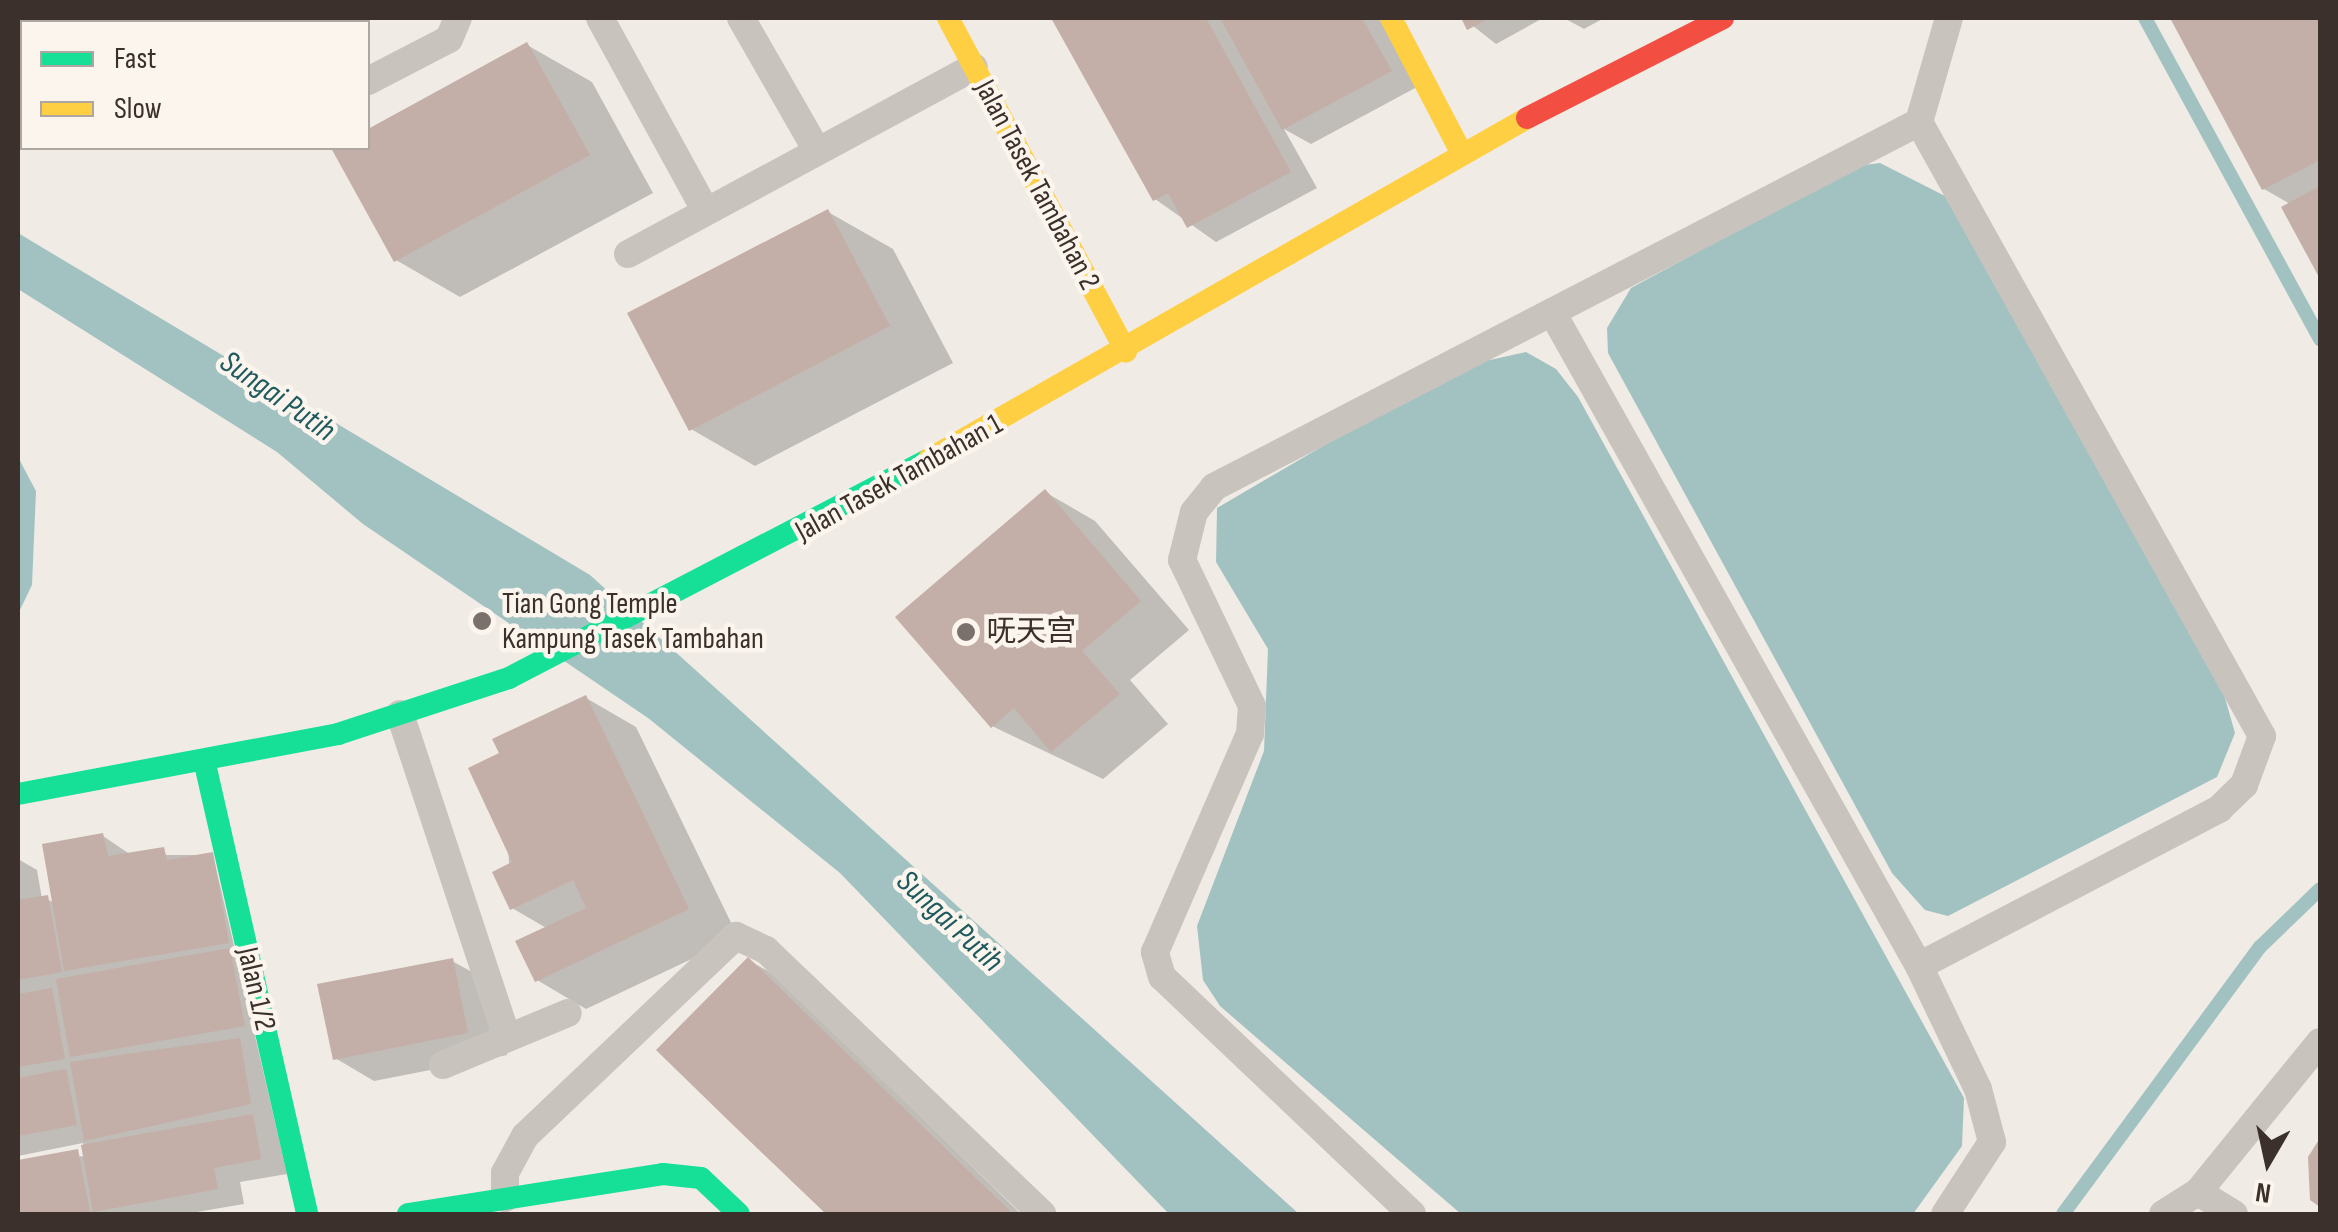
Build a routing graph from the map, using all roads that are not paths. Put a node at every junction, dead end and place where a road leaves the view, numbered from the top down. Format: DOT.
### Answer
graph roads {
  1 [pos="458,18"];
  2 [pos="600,18"];
  3 [pos="741,18"];
  4 [pos="948,18"];
  5 [pos="1391,18"];
  6 [pos="1723,18"];
  7 [pos="1948,18"];
  8 [pos="974,67"];
  9 [pos="370,80"];
  10 [pos="1919,122"];
  11 [pos="816,149"];
  12 [pos="1462,152"];
  13 [pos="704,208"];
  14 [pos="628,254"];
  15 [pos="1552,312"];
  16 [pos="1126,352"];
  17 [pos="400,714"];
  18 [pos="204,764"];
  19 [pos="18,794"];
  20 [pos="1919,966"];
  21 [pos="568,1013"];
  22 [pos="507,1038"];
  23 [pos="2320,1042"];
  24 [pos="443,1066"];
  25 [pos="2198,1192"];
  26 [pos="505,1198"];
  27 [pos="306,1214"];
  28 [pos="408,1214"];
  29 [pos="739,1214"];
  30 [pos="1042,1214"];
  31 [pos="1412,1214"];
  32 [pos="1946,1214"];
  33 [pos="2162,1214"];
  34 [pos="2234,1214"];
  1 -- 9 [label="lane"];
  2 -- 13 [label="lane"];
  3 -- 11 [label="lane"];
  4 -- 8 [label="street, Jalan Tasek Tambahan 2"];
  5 -- 12 [label="street"];
  6 -- 12 [label="street, Jalan Tasek Tambahan 1"];
  7 -- 10 [label="lane"];
  8 -- 11 [label="lane"];
  8 -- 16 [label="street, Jalan Tasek Tambahan 2"];
  10 -- 15 [label="lane"];
  10 -- 20 [label="lane"];
  11 -- 13 [label="lane"];
  12 -- 16 [label="street, Jalan Tasek Tambahan 1"];
  13 -- 14 [label="lane"];
  15 -- 20 [label="lane"];
  15 -- 31 [label="lane"];
  16 -- 17 [label="street, Jalan Tasek Tambahan 1"];
  17 -- 18 [label="street, Jalan Tasek Tambahan 1"];
  17 -- 22 [label="lane"];
  18 -- 19 [label="street, Jalan Tasek Tambahan 1"];
  18 -- 27 [label="street, Jalan 1/2"];
  20 -- 32 [label="lane"];
  21 -- 22 [label="lane"];
  22 -- 24 [label="lane"];
  23 -- 25 [label="lane"];
  25 -- 33 [label="lane"];
  25 -- 34 [label="lane"];
  26 -- 28 [label="street"];
  26 -- 29 [label="street"];
  26 -- 30 [label="lane"];
}
